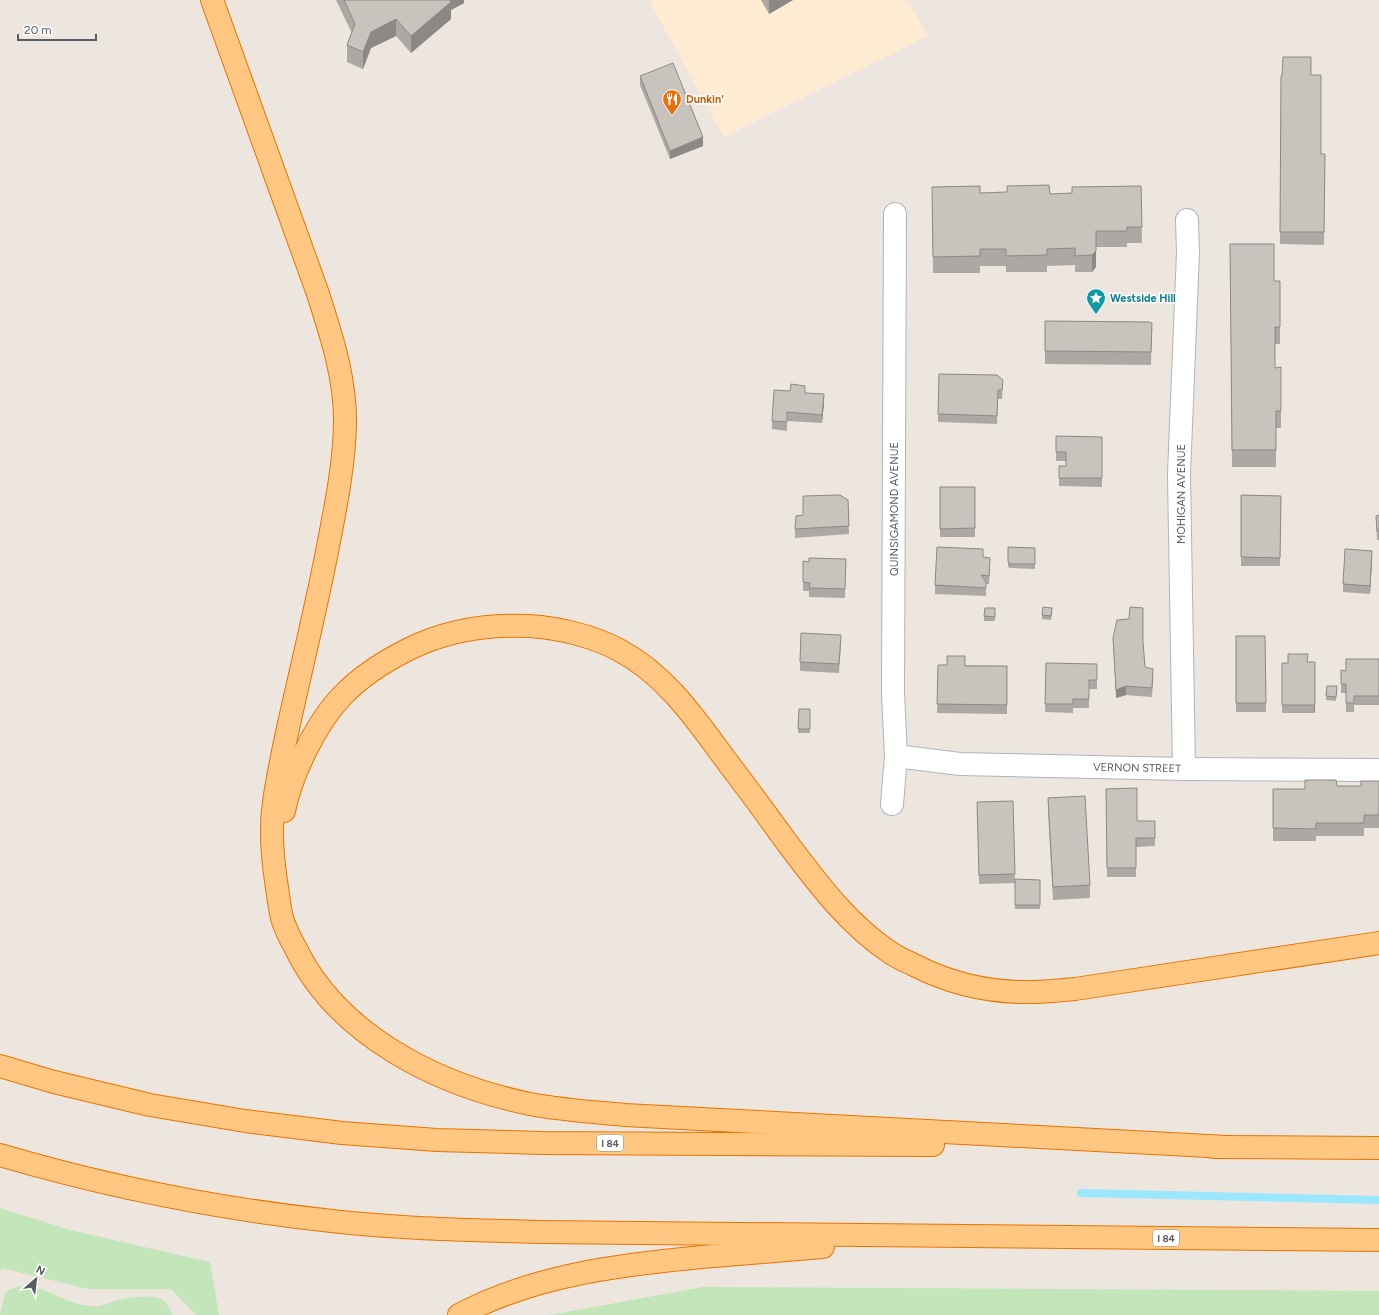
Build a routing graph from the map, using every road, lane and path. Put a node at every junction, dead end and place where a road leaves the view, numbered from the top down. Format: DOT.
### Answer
graph roads {
  1 [pos="212,0"];
  2 [pos="895,214"];
  3 [pos="1187,220"];
  4 [pos="896,756"];
  5 [pos="1184,768"];
  6 [pos="1379,770"];
  7 [pos="892,804"];
  8 [pos="282,918"];
  9 [pos="1379,943"];
  10 [pos="0,1066"];
  11 [pos="1227,1147"];
  12 [pos="1379,1148"];
  13 [pos="0,1155"];
  14 [pos="953,1236"];
  15 [pos="1379,1240"];
  16 [pos="459,1315"];
  1 -- 8 [label="highway"];
  2 -- 4 [label="street, QUINSIGAMOND AVENUE"];
  3 -- 5 [label="street, MOHIGAN AVENUE"];
  4 -- 5 [label="street, VERNON STREET"];
  4 -- 7 [label="street, QUINSIGAMOND AVENUE"];
  5 -- 6 [label="street, VERNON STREET"];
  8 -- 9 [label="highway"];
  8 -- 11 [label="highway"];
  10 -- 11 [label="highway, I 84"];
  11 -- 12 [label="highway, I 84"];
  13 -- 14 [label="highway, I 84"];
  14 -- 15 [label="highway, I 84"];
  14 -- 16 [label="highway"];
}
